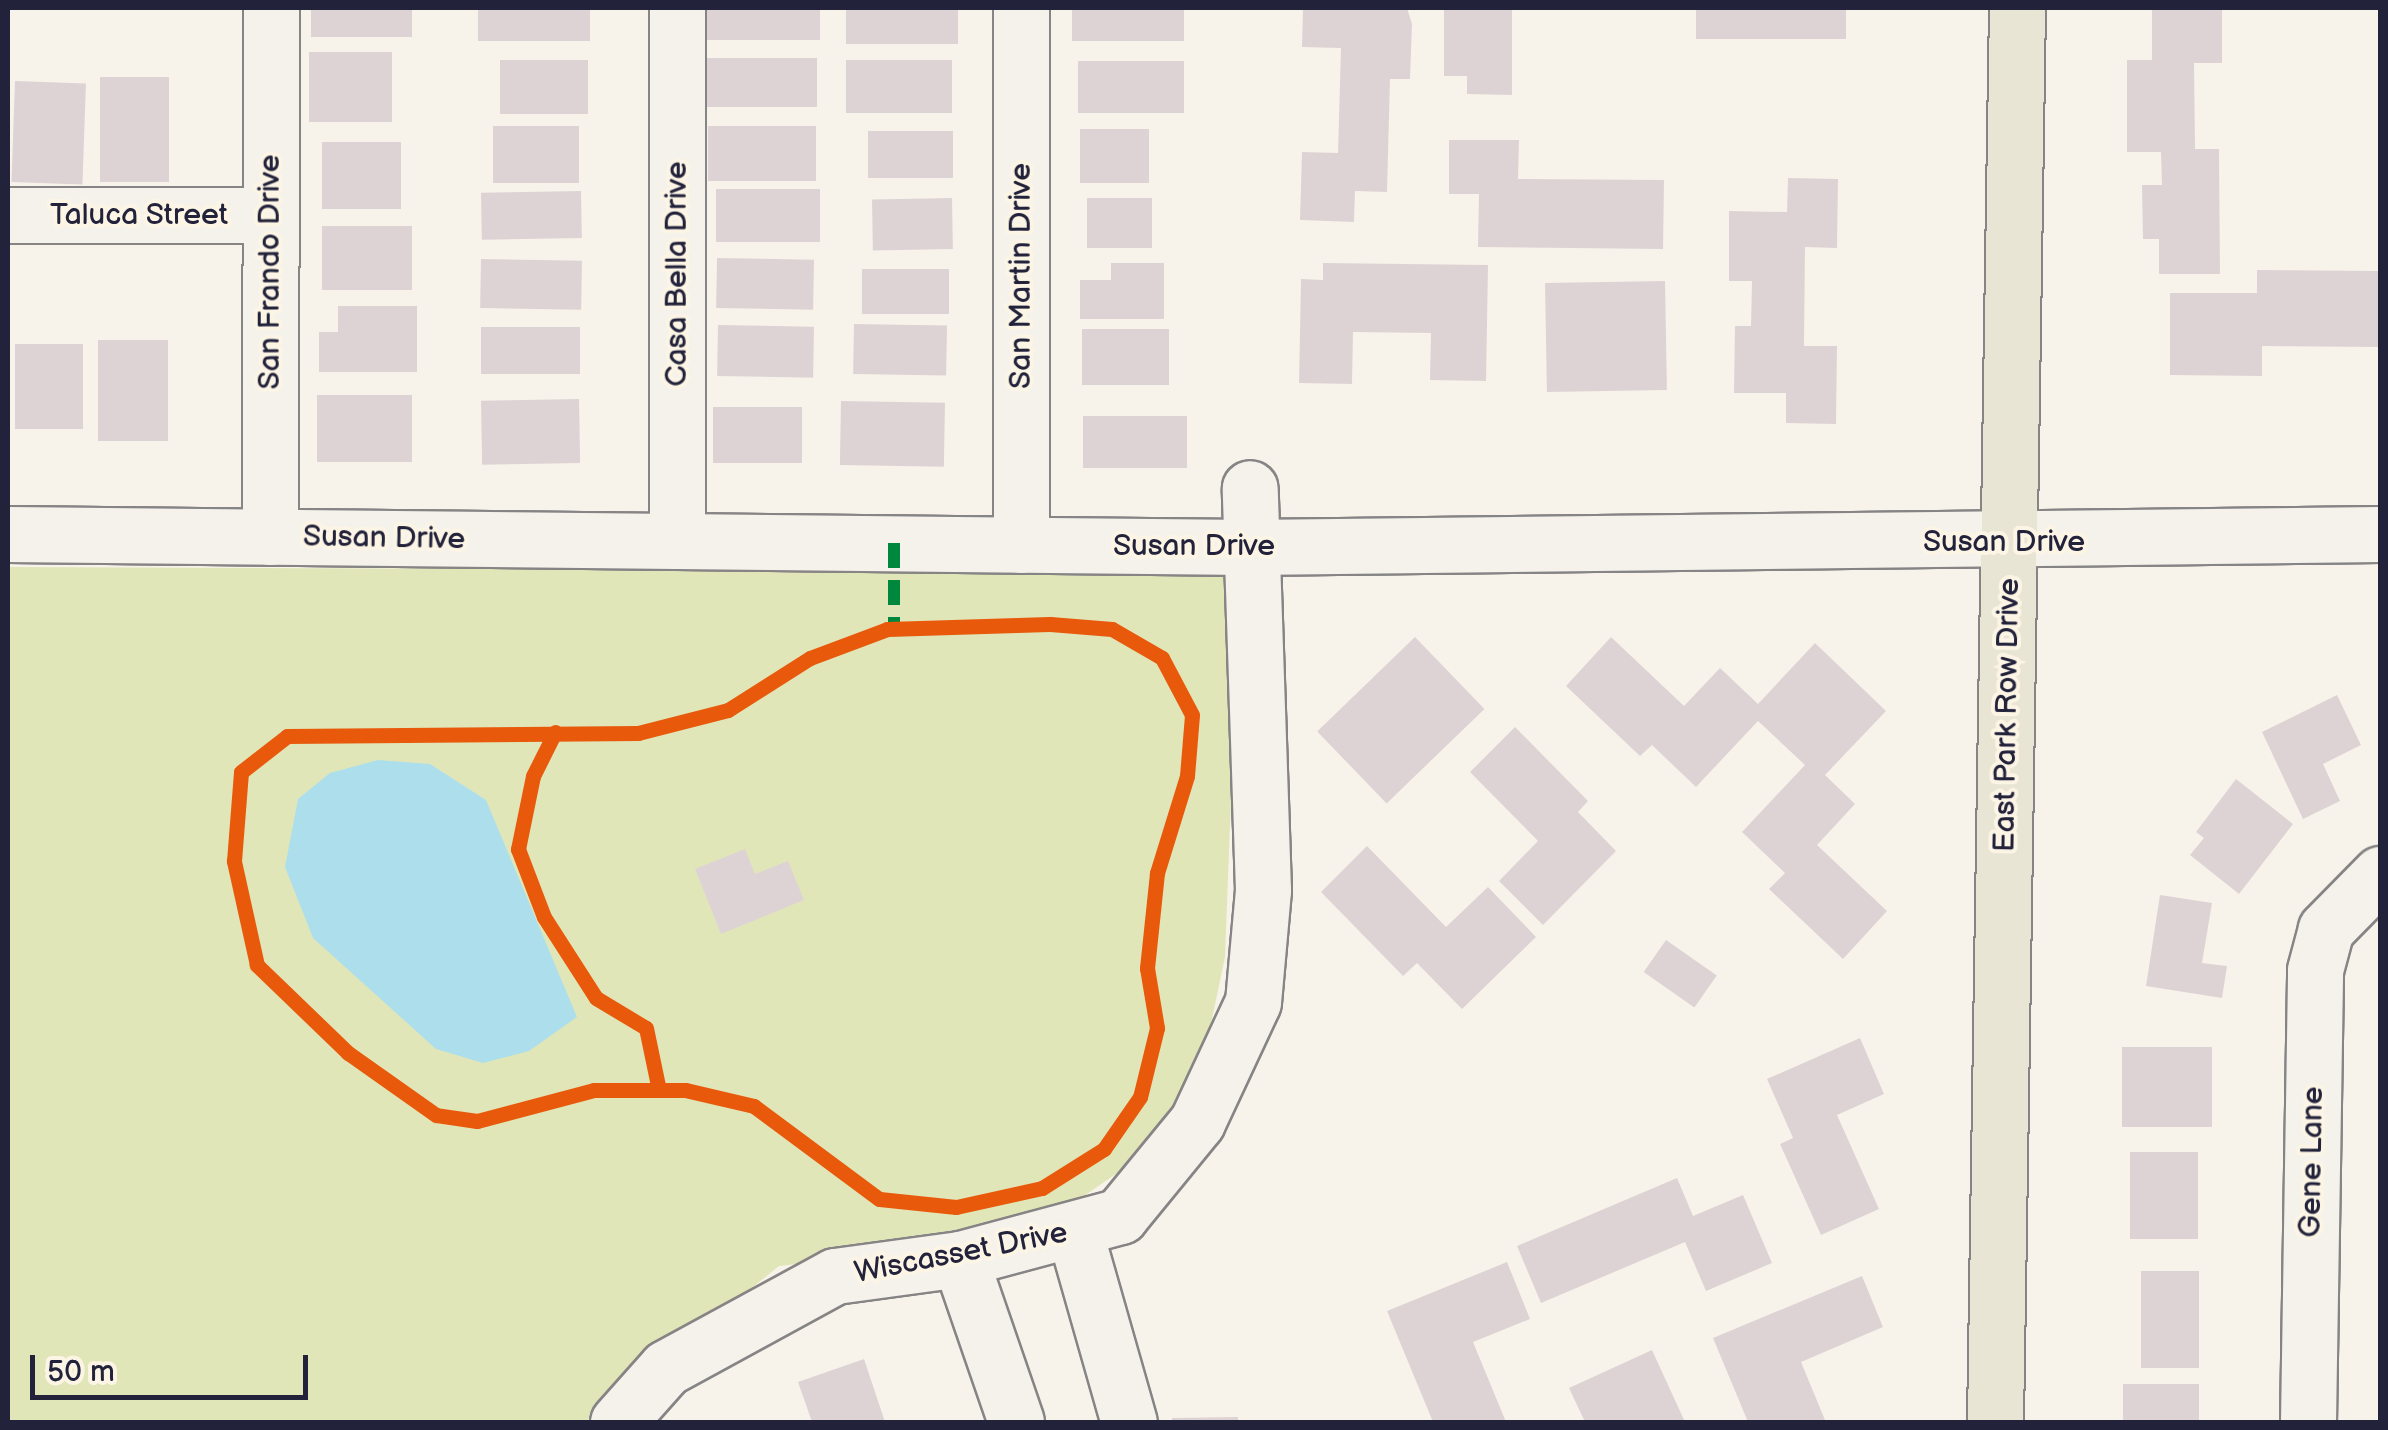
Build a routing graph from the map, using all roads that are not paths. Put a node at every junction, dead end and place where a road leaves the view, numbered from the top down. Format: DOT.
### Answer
graph roads {
  1 [pos="271,8"];
  2 [pos="677,8"];
  3 [pos="1020,8"];
  4 [pos="2017,8"];
  5 [pos="8,215"];
  6 [pos="270,215"];
  7 [pos="1250,488"];
  8 [pos="8,534"];
  9 [pos="2380,534"];
  10 [pos="270,537"];
  11 [pos="677,541"];
  12 [pos="2010,542"];
  13 [pos="1020,544"];
  14 [pos="1250,547"];
  15 [pos="2361,891"];
  16 [pos="1076,1233"];
  17 [pos="960,1259"];
  18 [pos="618,1422"];
  19 [pos="1016,1422"];
  20 [pos="1129,1422"];
  21 [pos="1996,1422"];
  22 [pos="2313,1422"];
  1 -- 6 [label="street, San Frando Drive"];
  2 -- 11 [label="street, Casa Bella Drive"];
  3 -- 13 [label="street, San Martin Drive"];
  4 -- 12 [label="main road, East Park Row Drive"];
  5 -- 6 [label="street, Taluca Street"];
  6 -- 10 [label="street, San Frando Drive"];
  7 -- 14 [label="street, Wiscasset Drive"];
  8 -- 10 [label="street, Susan Drive"];
  9 -- 12 [label="street, Susan Drive"];
  10 -- 11 [label="street, Susan Drive"];
  11 -- 13 [label="street, Susan Drive"];
  12 -- 14 [label="street, Susan Drive"];
  12 -- 21 [label="main road, East Park Row Drive"];
  13 -- 14 [label="street, Susan Drive"];
  14 -- 16 [label="street, Wiscasset Drive"];
  15 -- 22 [label="street, Gene Lane"];
  16 -- 17 [label="street, Wiscasset Drive"];
  16 -- 20 [label="street"];
  17 -- 18 [label="street, Wiscasset Drive"];
  17 -- 19 [label="street"];
}
